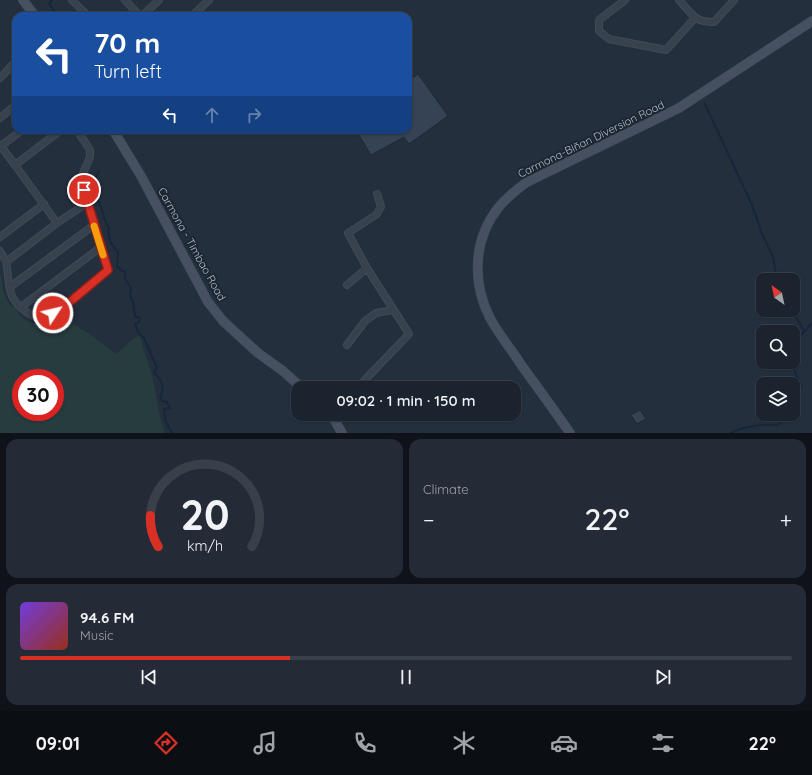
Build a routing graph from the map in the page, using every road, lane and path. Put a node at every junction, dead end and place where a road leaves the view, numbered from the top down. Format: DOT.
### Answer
graph roads {
  1 [pos="23,0"];
  2 [pos="72,0"];
  3 [pos="125,0"];
  4 [pos="159,0"];
  5 [pos="209,0"];
  6 [pos="625,0"];
  7 [pos="679,0"];
  8 [pos="734,0"];
  9 [pos="32,12"];
  10 [pos="84,12"];
  11 [pos="137,12"];
  12 [pos="146,12"];
  13 [pos="196,12"];
  14 [pos="695,18"];
  15 [pos="812,22"];
  16 [pos="12,65"];
  17 [pos="0,78"];
  18 [pos="12,109"];
  19 [pos="0,118"];
  20 [pos="16,134"];
  21 [pos="56,134"];
  22 [pos="80,134"];
  23 [pos="115,134"];
  24 [pos="0,146"];
  25 [pos="15,165"];
  26 [pos="377,194"];
  27 [pos="86,203"];
  28 [pos="44,204"];
  29 [pos="57,223"];
  30 [pos="94,225"];
  31 [pos="0,237"];
  32 [pos="101,247"];
  33 [pos="0,251"];
  34 [pos="6,262"];
  35 [pos="367,268"];
  36 [pos="347,285"];
  37 [pos="10,287"];
  38 [pos="21,307"];
  39 [pos="393,310"];
  40 [pos="348,345"];
  41 [pos="294,381"];
  42 [pos="364,381"];
  43 [pos="336,421"];
  44 [pos="342,433"];
  45 [pos="570,433"];
  1 -- 9 [label="main road"];
  2 -- 10 [label="street"];
  3 -- 11 [label="street"];
  4 -- 12 [label="street"];
  5 -- 13 [label="street"];
  6 -- 14 [label="street"];
  7 -- 14 [label="street"];
  8 -- 14 [label="street"];
  15 -- 45 [label="main road, Carmona-Biñan Diversion Road"];
  16 -- 17 [label="street"];
  18 -- 19 [label="street"];
  20 -- 24 [label="street"];
  21 -- 25 [label="street"];
  22 -- 27 [label="street"];
  23 -- 41 [label="main road, Carmona - Timbao Road"];
  24 -- 25 [label="street"];
  25 -- 28 [label="street"];
  26 -- 35 [label="street"];
  27 -- 29 [label="street"];
  27 -- 30 [label="street"];
  28 -- 29 [label="street"];
  28 -- 31 [label="street"];
  29 -- 34 [label="street"];
  30 -- 32 [label="street"];
  30 -- 37 [label="street"];
  32 -- 38 [label="street"];
  32 -- 38 [label="street"];
  33 -- 34 [label="street"];
  34 -- 37 [label="street"];
  35 -- 36 [label="street"];
  35 -- 39 [label="street"];
  37 -- 38 [label="street"];
  39 -- 40 [label="street"];
  39 -- 42 [label="street"];
  43 -- 44 [label="main road"];
}
